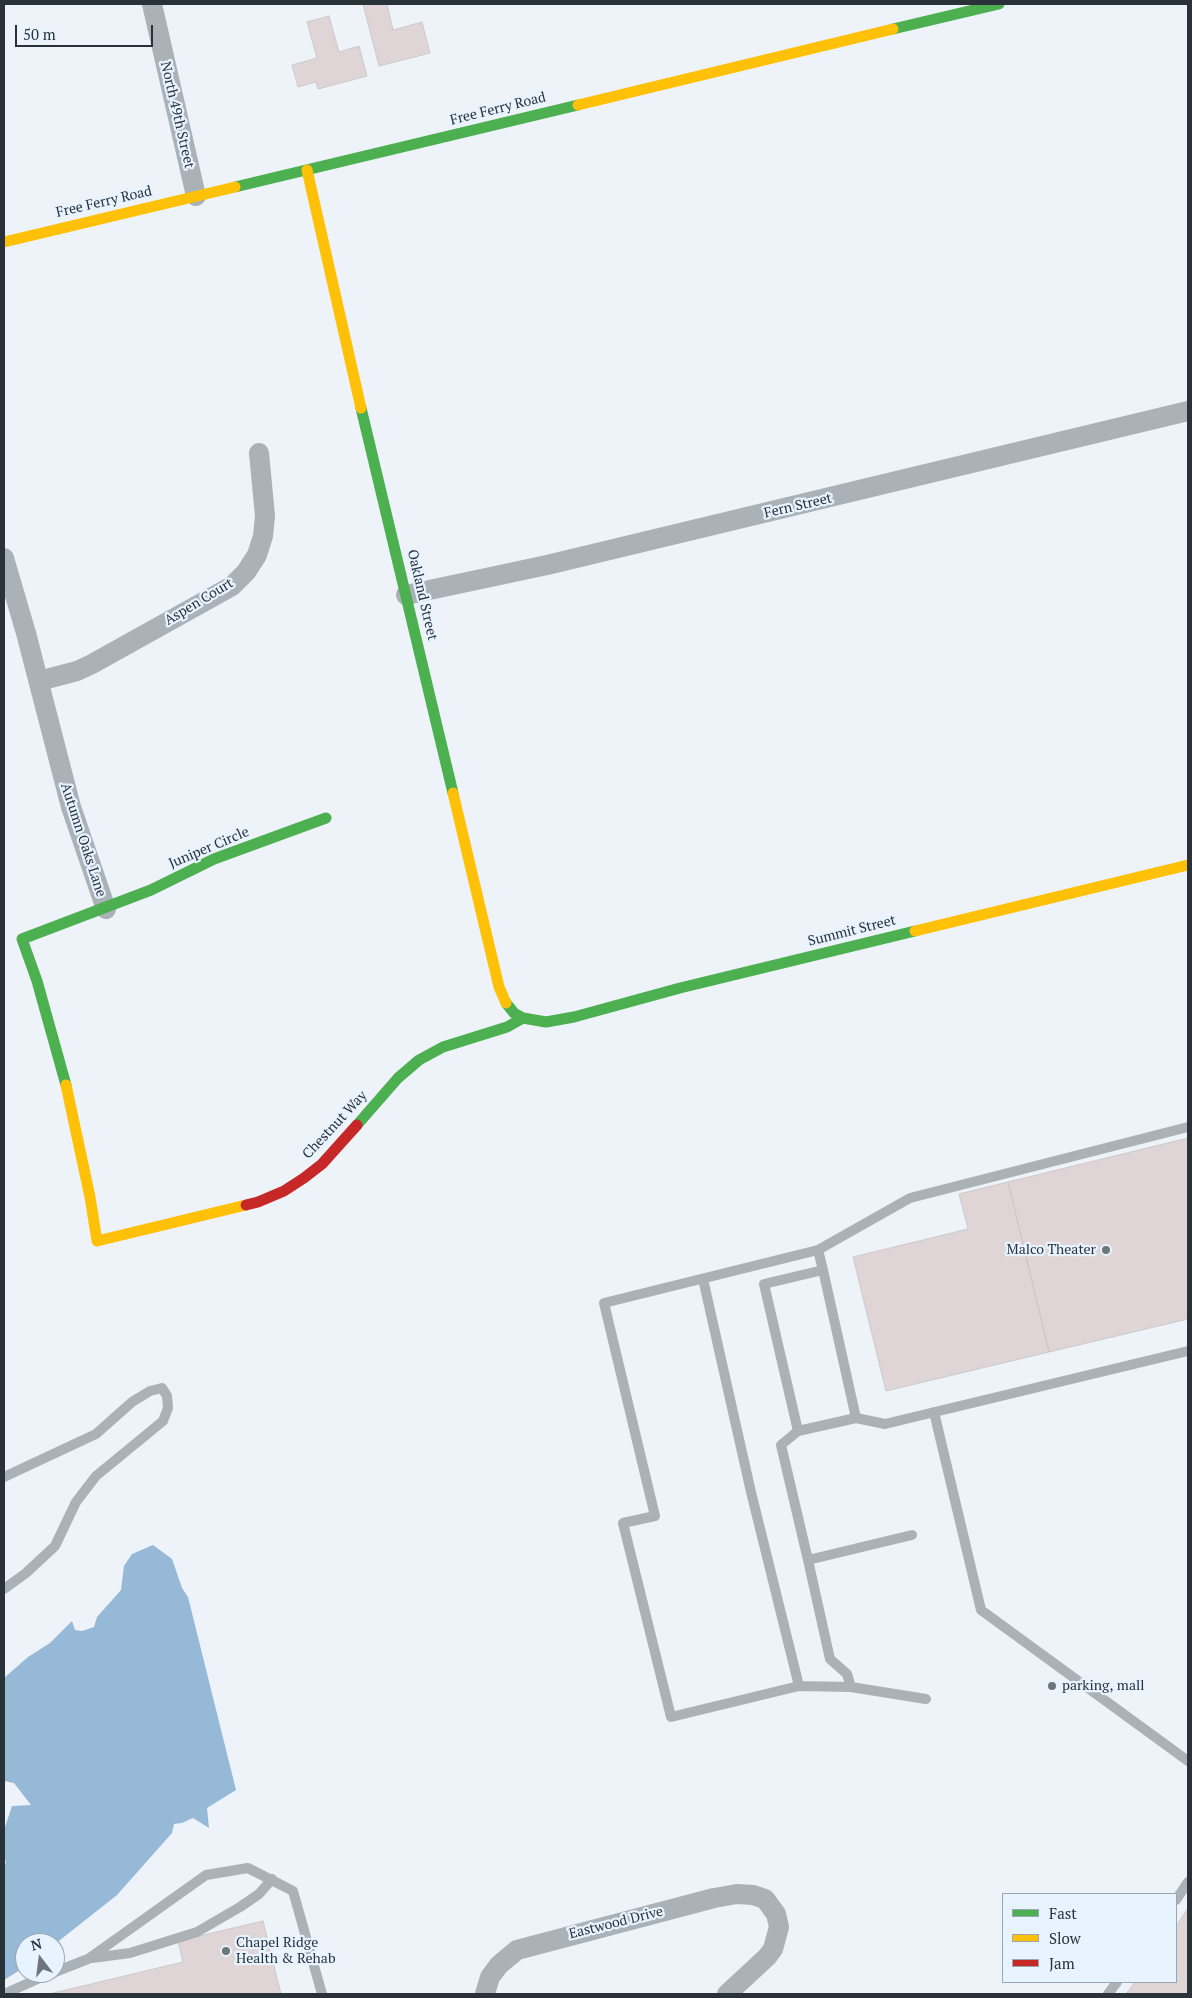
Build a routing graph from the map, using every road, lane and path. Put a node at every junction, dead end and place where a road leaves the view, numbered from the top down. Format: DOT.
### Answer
graph roads {
  1 [pos="152,4"];
  2 [pos="999,4"];
  3 [pos="307,170"];
  4 [pos="196,196"];
  5 [pos="4,242"];
  6 [pos="1188,411"];
  7 [pos="259,453"];
  8 [pos="4,558"];
  9 [pos="406,596"];
  10 [pos="39,681"];
  11 [pos="326,818"];
  12 [pos="1188,865"];
  13 [pos="106,909"];
  14 [pos="523,1018"];
  15 [pos="1188,1127"];
  16 [pos="97,1241"];
  17 [pos="818,1250"];
  18 [pos="823,1270"];
  19 [pos="703,1279"];
  20 [pos="1188,1351"];
  21 [pos="934,1412"];
  22 [pos="856,1418"];
  23 [pos="798,1431"];
  24 [pos="4,1477"];
  25 [pos="912,1535"];
  26 [pos="808,1560"];
  27 [pos="4,1589"];
  28 [pos="799,1686"];
  29 [pos="852,1687"];
  30 [pos="926,1699"];
  31 [pos="1188,1761"];
  32 [pos="272,1879"];
  33 [pos="1188,1882"];
  34 [pos="1177,1898"];
  35 [pos="88,1959"];
  36 [pos="65,1968"];
  37 [pos="29,1983"];
  38 [pos="1116,1983"];
  39 [pos="4,1994"];
  40 [pos="322,1994"];
  41 [pos="485,1994"];
  42 [pos="727,1994"];
  43 [pos="1108,1994"];
  1 -- 4 [label="street, North 49th Street"];
  2 -- 3 [label="street, Free Ferry Road"];
  3 -- 4 [label="street, Free Ferry Road"];
  3 -- 9 [label="street, Oakland Street"];
  4 -- 5 [label="street, Free Ferry Road"];
  6 -- 9 [label="street, Fern Street"];
  7 -- 10 [label="street, Aspen Court"];
  8 -- 10 [label="street, Autumn Oaks Lane"];
  9 -- 14 [label="street, Oakland Street"];
  10 -- 13 [label="street, Autumn Oaks Lane"];
  11 -- 13 [label="street, Juniper Circle"];
  12 -- 14 [label="street, Summit Street"];
  13 -- 16 [label="street, Autumn Oaks Lane"];
  14 -- 16 [label="street, Chestnut Way"];
  15 -- 17 [label="lane"];
  17 -- 18 [label="lane"];
  17 -- 19 [label="lane"];
  18 -- 22 [label="lane"];
  18 -- 23 [label="lane"];
  19 -- 28 [label="lane"];
  19 -- 28 [label="lane"];
  20 -- 21 [label="lane"];
  21 -- 22 [label="lane"];
  21 -- 31 [label="lane"];
  22 -- 23 [label="lane"];
  23 -- 26 [label="lane"];
  24 -- 27 [label="lane"];
  25 -- 26 [label="lane"];
  26 -- 29 [label="lane"];
  28 -- 29 [label="lane"];
  29 -- 30 [label="lane"];
  32 -- 35 [label="lane"];
  32 -- 35 [label="lane"];
  32 -- 40 [label="lane"];
  33 -- 34 [label="lane"];
  35 -- 36 [label="lane"];
  37 -- 39 [label="lane"];
  38 -- 43 [label="lane"];
  41 -- 42 [label="street, Eastwood Drive"];
}
